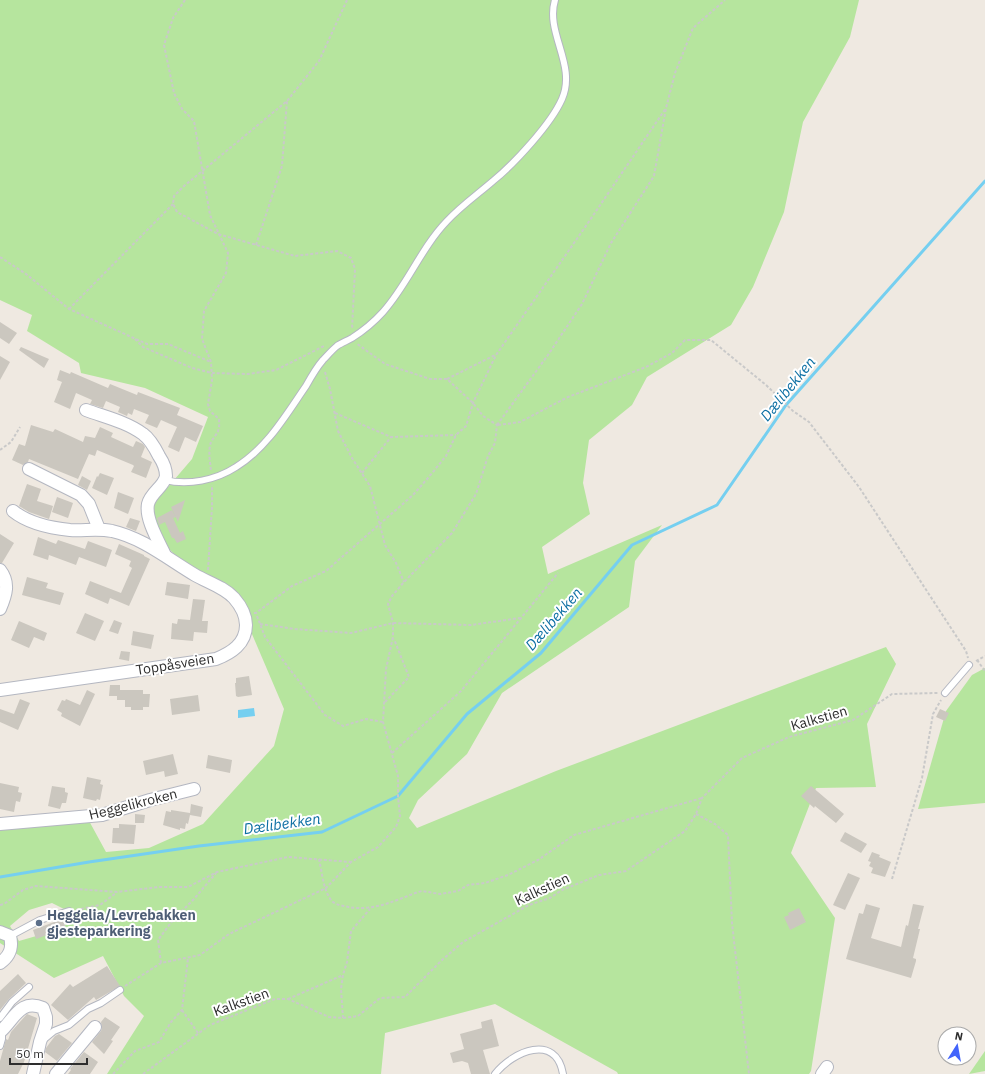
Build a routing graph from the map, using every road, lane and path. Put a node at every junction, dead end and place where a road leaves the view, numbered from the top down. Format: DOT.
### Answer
graph roads {
  1 [pos="185,0"];
  2 [pos="347,0"];
  3 [pos="555,0"];
  4 [pos="725,0"];
  5 [pos="287,101"];
  6 [pos="666,108"];
  7 [pos="202,172"];
  8 [pos="173,204"];
  9 [pos="218,234"];
  10 [pos="256,245"];
  11 [pos="0,257"];
  12 [pos="69,309"];
  13 [pos="132,337"];
  14 [pos="352,338"];
  15 [pos="327,345"];
  16 [pos="496,355"];
  17 [pos="211,362"];
  18 [pos="322,362"];
  19 [pos="212,372"];
  20 [pos="447,379"];
  21 [pos="472,403"];
  22 [pos="86,410"];
  23 [pos="334,413"];
  24 [pos="497,424"];
  25 [pos="20,427"];
  26 [pos="456,435"];
  27 [pos="391,437"];
  28 [pos="0,450"];
  29 [pos="30,469"];
  30 [pos="362,474"];
  31 [pos="212,478"];
  32 [pos="165,480"];
  33 [pos="13,511"];
  34 [pos="380,524"];
  35 [pos="99,529"];
  36 [pos="165,555"];
  37 [pos="0,570"];
  38 [pos="558,573"];
  39 [pos="207,582"];
  40 [pos="404,582"];
  41 [pos="0,609"];
  42 [pos="520,618"];
  43 [pos="393,623"];
  44 [pos="260,624"];
  45 [pos="393,637"];
  46 [pos="985,656"];
  47 [pos="977,660"];
  48 [pos="969,665"];
  49 [pos="985,671"];
  50 [pos="0,690"];
  51 [pos="945,694"];
  52 [pos="384,703"];
  53 [pos="383,722"];
  54 [pos="392,754"];
  55 [pos="194,789"];
  56 [pos="702,798"];
  57 [pos="696,814"];
  58 [pos="0,824"];
  59 [pos="319,858"];
  60 [pos="351,862"];
  61 [pos="217,872"];
  62 [pos="892,879"];
  63 [pos="326,888"];
  64 [pos="117,892"];
  65 [pos="0,905"];
  66 [pos="370,909"];
  67 [pos="69,911"];
  68 [pos="5,934"];
  69 [pos="188,958"];
  70 [pos="0,963"];
  71 [pos="162,963"];
  72 [pos="343,975"];
  73 [pos="29,986"];
  74 [pos="120,990"];
  75 [pos="288,999"];
  76 [pos="182,1010"];
  77 [pos="343,1018"];
  78 [pos="1,1026"];
  79 [pos="95,1028"];
  80 [pos="198,1033"];
  81 [pos="40,1042"];
  82 [pos="0,1046"];
  83 [pos="33,1074"];
  84 [pos="56,1074"];
  85 [pos="113,1074"];
  86 [pos="144,1074"];
  87 [pos="495,1074"];
  88 [pos="563,1074"];
  89 [pos="749,1074"];
  1 -- 7 [label="path"];
  2 -- 5 [label="path"];
  3 -- 14 [label="lane"];
  4 -- 6 [label="path"];
  5 -- 7 [label="path"];
  5 -- 10 [label="path"];
  6 -- 16 [label="path"];
  6 -- 24 [label="path"];
  7 -- 8 [label="path"];
  7 -- 9 [label="path"];
  8 -- 9 [label="path"];
  8 -- 12 [label="path"];
  9 -- 10 [label="path"];
  9 -- 17 [label="path"];
  10 -- 14 [label="path"];
  11 -- 12 [label="path"];
  12 -- 13 [label="path"];
  13 -- 17 [label="path"];
  13 -- 19 [label="path"];
  14 -- 18 [label="lane"];
  14 -- 20 [label="path"];
  15 -- 19 [label="path"];
  16 -- 20 [label="path"];
  16 -- 21 [label="path"];
  17 -- 19 [label="path"];
  18 -- 23 [label="path"];
  18 -- 31 [label="lane"];
  19 -- 31 [label="path"];
  20 -- 21 [label="path"];
  21 -- 24 [label="path"];
  21 -- 26 [label="path"];
  22 -- 32 [label="street"];
  23 -- 27 [label="path"];
  23 -- 30 [label="path"];
  24 -- 40 [label="path"];
  24 -- 48 [label="path"];
  25 -- 28 [label="path"];
  26 -- 27 [label="path"];
  26 -- 34 [label="path"];
  27 -- 30 [label="path"];
  29 -- 35 [label="street"];
  30 -- 34 [label="path"];
  31 -- 32 [label="lane"];
  31 -- 39 [label="path"];
  32 -- 36 [label="street"];
  33 -- 35 [label="street, Toppåsveien"];
  34 -- 40 [label="path"];
  34 -- 44 [label="path"];
  35 -- 36 [label="street, Toppåsveien"];
  36 -- 39 [label="street, Toppåsveien"];
  37 -- 41 [label="street"];
  38 -- 42 [label="path"];
  39 -- 50 [label="street, Toppåsveien"];
  40 -- 43 [label="path"];
  42 -- 43 [label="path"];
  42 -- 54 [label="path"];
  43 -- 44 [label="path"];
  43 -- 45 [label="path"];
  44 -- 53 [label="path"];
  45 -- 52 [label="path"];
  45 -- 52 [label="path"];
  46 -- 47 [label="path"];
  47 -- 48 [label="path"];
  47 -- 49 [label="path"];
  48 -- 51 [label="lane"];
  51 -- 56 [label="path, Kalkstien"];
  51 -- 62 [label="path"];
  52 -- 53 [label="path"];
  53 -- 54 [label="path"];
  54 -- 60 [label="path"];
  55 -- 58 [label="street, Heggelikroken"];
  56 -- 57 [label="path, Kalkstien"];
  56 -- 66 [label="path"];
  57 -- 77 [label="path, Kalkstien"];
  57 -- 89 [label="path"];
  59 -- 60 [label="path"];
  59 -- 61 [label="path"];
  59 -- 63 [label="path"];
  60 -- 63 [label="path"];
  61 -- 64 [label="path"];
  61 -- 71 [label="path"];
  63 -- 66 [label="path"];
  63 -- 69 [label="path"];
  64 -- 65 [label="path"];
  64 -- 67 [label="path"];
  66 -- 72 [label="path"];
  67 -- 68 [label="lane"];
  68 -- 70 [label="street"];
  69 -- 71 [label="path"];
  69 -- 76 [label="path"];
  71 -- 74 [label="path"];
  72 -- 75 [label="path"];
  72 -- 77 [label="path"];
  73 -- 78 [label="lane"];
  74 -- 81 [label="lane"];
  75 -- 77 [label="path, Kalkstien"];
  75 -- 80 [label="path, Kalkstien"];
  76 -- 80 [label="path"];
  76 -- 85 [label="path"];
  78 -- 81 [label="street"];
  78 -- 82 [label="lane"];
  79 -- 84 [label="street"];
  80 -- 86 [label="path, Kalkstien"];
  81 -- 83 [label="street"];
  87 -- 88 [label="lane"];
}
